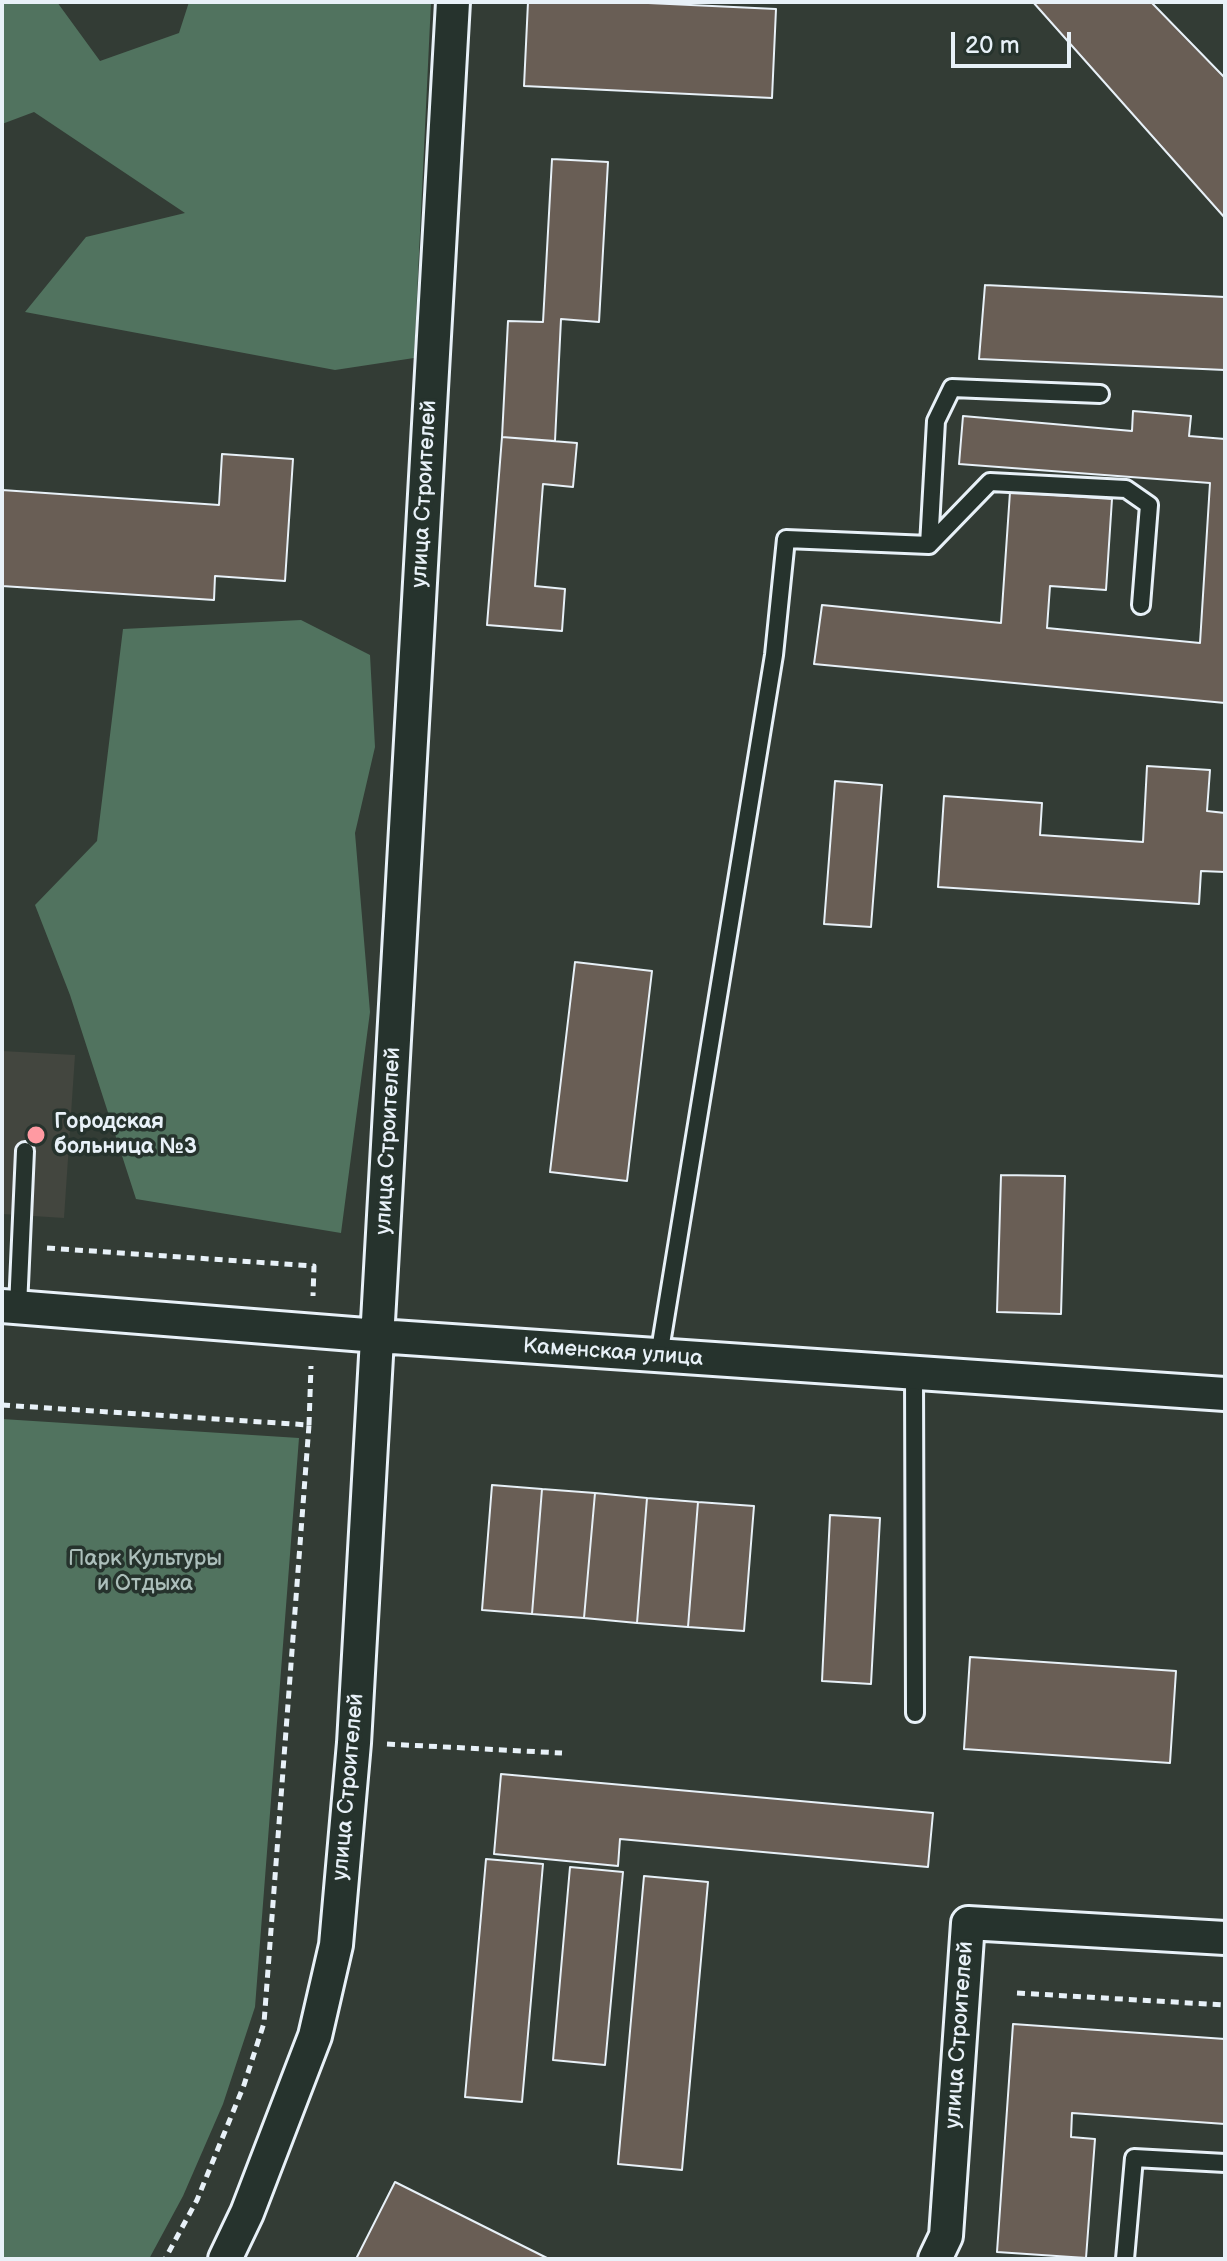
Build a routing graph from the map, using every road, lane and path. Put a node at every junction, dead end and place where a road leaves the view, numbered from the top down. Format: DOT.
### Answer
graph roads {
  1 [pos="453,2"];
  2 [pos="1100,394"];
  3 [pos="929,545"];
  4 [pos="1141,605"];
  5 [pos="25,1151"];
  6 [pos="10,1306"];
  7 [pos="378,1336"];
  8 [pos="659,1356"];
  9 [pos="914,1373"];
  10 [pos="1225,1394"];
  11 [pos="2,1405"];
  12 [pos="915,1713"];
  13 [pos="354,1743"];
  14 [pos="562,1753"];
  15 [pos="1225,1938"];
  16 [pos="1017,1993"];
  17 [pos="1225,2005"];
  18 [pos="1225,2163"];
  19 [pos="165,2259"];
  20 [pos="225,2259"];
  21 [pos="935,2259"];
  22 [pos="1125,2259"];
  1 -- 7 [label="street, улица Строителей"];
  2 -- 3 [label="lane"];
  3 -- 4 [label="lane"];
  3 -- 8 [label="lane"];
  5 -- 6 [label="lane"];
  6 -- 7 [label="street, Каменская улица"];
  7 -- 8 [label="street, Каменская улица"];
  7 -- 13 [label="street, улица Строителей"];
  8 -- 9 [label="street, Каменская улица"];
  9 -- 10 [label="street, Каменская улица"];
  9 -- 12 [label="lane"];
  11 -- 19 [label="path"];
  13 -- 14 [label="path"];
  13 -- 20 [label="street, улица Строителей"];
  15 -- 21 [label="street, улица Строителей"];
  16 -- 17 [label="path"];
  18 -- 22 [label="lane"];
}
